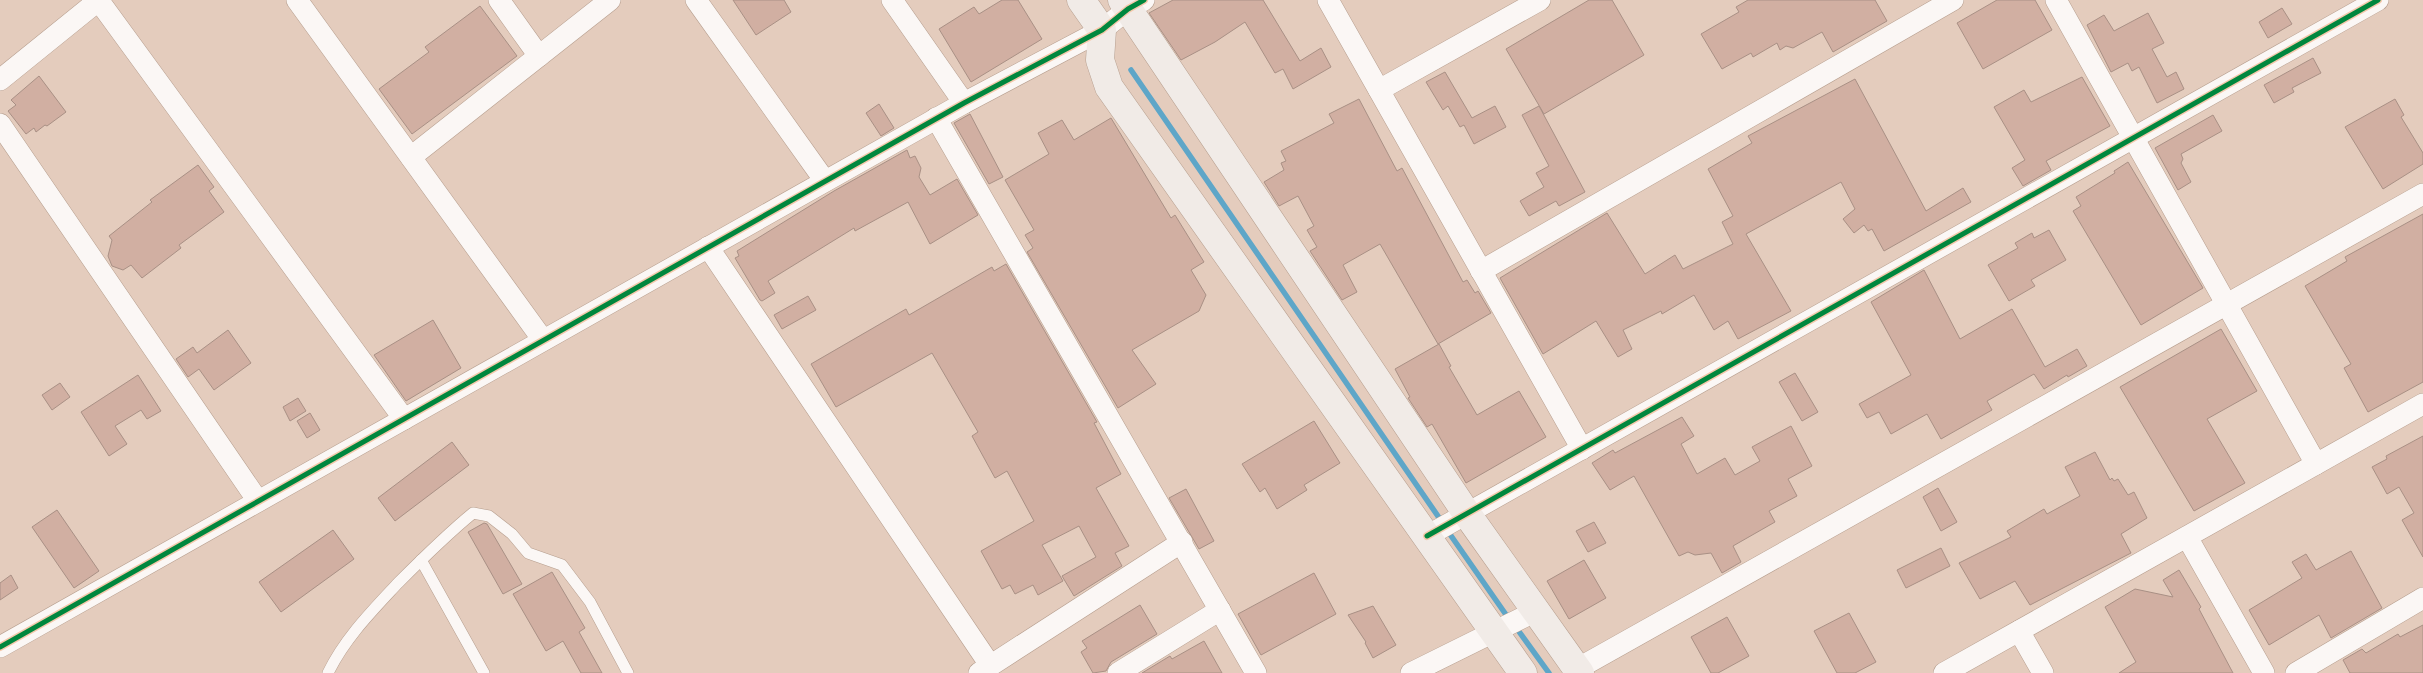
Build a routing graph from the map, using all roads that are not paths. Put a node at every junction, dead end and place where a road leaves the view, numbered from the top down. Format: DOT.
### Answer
graph roads {
  1 [pos="99,0"];
  2 [pos="297,0"];
  3 [pos="499,0"];
  4 [pos="610,0"];
  5 [pos="696,0"];
  6 [pos="892,0"];
  7 [pos="1081,0"];
  8 [pos="1328,0"];
  9 [pos="1540,0"];
  10 [pos="1953,0"];
  11 [pos="2056,0"];
  12 [pos="2378,0"];
  13 [pos="1131,3"];
  14 [pos="1102,30"];
  15 [pos="539,56"];
  16 [pos="0,80"];
  17 [pos="1379,90"];
  18 [pos="964,103"];
  19 [pos="936,118"];
  20 [pos="0,124"];
  21 [pos="2133,138"];
  22 [pos="411,157"];
  23 [pos="825,181"];
  24 [pos="2423,194"];
  25 [pos="708,247"];
  26 [pos="1481,271"];
  27 [pos="2227,304"];
  28 [pos="544,340"];
  29 [pos="2423,404"];
  30 [pos="404,419"];
  31 [pos="1582,449"];
  32 [pos="2316,464"];
  33 [pos="258,502"];
  34 [pos="1467,514"];
  35 [pos="1427,536"];
  36 [pos="2186,537"];
  37 [pos="1182,542"];
  38 [pos="421,560"];
  39 [pos="2423,598"];
  40 [pos="1220,610"];
  41 [pos="1536,610"];
  42 [pos="2019,631"];
  43 [pos="1494,632"];
  44 [pos="0,648"];
  45 [pos="984,669"];
  46 [pos="1579,671"];
  47 [pos="328,673"];
  48 [pos="484,673"];
  49 [pos="628,673"];
  50 [pos="1118,673"];
  51 [pos="1256,673"];
  52 [pos="1411,673"];
  53 [pos="1523,673"];
  54 [pos="1944,673"];
  55 [pos="2043,673"];
  56 [pos="2264,673"];
  57 [pos="2296,673"];
  1 -- 16 [label="street"];
  1 -- 30 [label="street"];
  2 -- 22 [label="street"];
  3 -- 15 [label="street"];
  4 -- 15 [label="street"];
  5 -- 23 [label="street"];
  6 -- 18 [label="street"];
  7 -- 14 [label="street"];
  8 -- 17 [label="street"];
  9 -- 17 [label="street"];
  10 -- 26 [label="street"];
  11 -- 21 [label="street"];
  12 -- 21 [label="street"];
  13 -- 14 [label="street"];
  13 -- 34 [label="street"];
  14 -- 18 [label="street"];
  14 -- 35 [label="street"];
  15 -- 22 [label="street"];
  17 -- 26 [label="street"];
  18 -- 19 [label="street"];
  19 -- 23 [label="street"];
  19 -- 37 [label="street"];
  20 -- 33 [label="street"];
  21 -- 27 [label="street"];
  21 -- 31 [label="street"];
  22 -- 28 [label="street"];
  23 -- 25 [label="street"];
  24 -- 27 [label="street"];
  25 -- 28 [label="street"];
  25 -- 45 [label="street"];
  26 -- 31 [label="street"];
  27 -- 32 [label="street"];
  27 -- 46 [label="street"];
  28 -- 30 [label="street"];
  29 -- 32 [label="street"];
  30 -- 33 [label="street"];
  31 -- 34 [label="street"];
  32 -- 36 [label="street"];
  33 -- 44 [label="street"];
  34 -- 35 [label="street"];
  34 -- 41 [label="street"];
  35 -- 43 [label="street"];
  36 -- 42 [label="street"];
  36 -- 56 [label="street"];
  37 -- 40 [label="street"];
  37 -- 45 [label="street"];
  38 -- 47 [label="lane"];
  38 -- 48 [label="lane"];
  38 -- 49 [label="lane"];
  39 -- 57 [label="street"];
  40 -- 50 [label="street"];
  40 -- 51 [label="street"];
  41 -- 43 [label="street"];
  41 -- 46 [label="street"];
  42 -- 54 [label="street"];
  42 -- 55 [label="street"];
  43 -- 52 [label="street"];
  43 -- 53 [label="street"];
}
